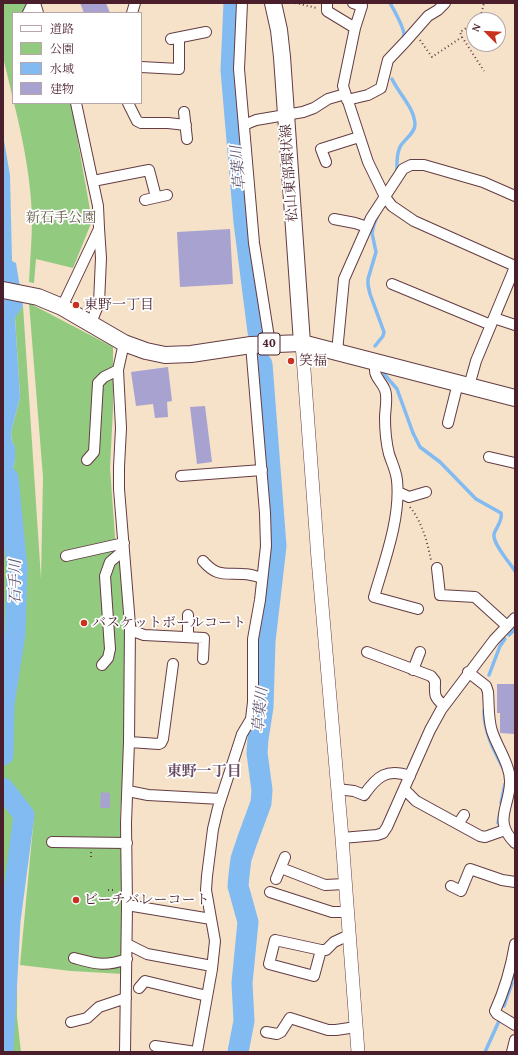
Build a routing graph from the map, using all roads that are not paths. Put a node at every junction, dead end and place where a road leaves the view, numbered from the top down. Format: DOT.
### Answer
graph roads {
  1 [pos="34,3"];
  2 [pos="242,3"];
  3 [pos="273,3"];
  4 [pos="354,3"];
  5 [pos="445,3"];
  6 [pos="327,7"];
  7 [pos="29,12"];
  8 [pos="355,28"];
  9 [pos="206,32"];
  10 [pos="142,67"];
  11 [pos="346,97"];
  12 [pos="128,104"];
  13 [pos="80,105"];
  14 [pos="184,112"];
  15 [pos="287,115"];
  16 [pos="186,125"];
  17 [pos="244,125"];
  18 [pos="360,137"];
  19 [pos="187,138"];
  20 [pos="326,162"];
  21 [pos="93,182"];
  22 [pos="167,195"];
  23 [pos="515,196"];
  24 [pos="156,197"];
  25 [pos="385,197"];
  26 [pos="145,200"];
  27 [pos="334,219"];
  28 [pos="367,227"];
  29 [pos="99,228"];
  30 [pos="515,266"];
  31 [pos="513,278"];
  32 [pos="392,284"];
  33 [pos="3,290"];
  34 [pos="62,307"];
  35 [pos="492,321"];
  36 [pos="91,323"];
  37 [pos="515,325"];
  38 [pos="124,343"];
  39 [pos="302,343"];
  40 [pos="270,344"];
  41 [pos="251,345"];
  42 [pos="336,352"];
  43 [pos="376,362"];
  44 [pos="118,370"];
  45 [pos="464,385"];
  46 [pos="515,398"];
  47 [pos="448,423"];
  48 [pos="489,457"];
  49 [pos="86,460"];
  50 [pos="515,463"];
  51 [pos="262,470"];
  52 [pos="187,487"];
  53 [pos="398,492"];
  54 [pos="426,492"];
  55 [pos="124,546"];
  56 [pos="66,556"];
  57 [pos="203,560"];
  58 [pos="437,568"];
  59 [pos="262,578"];
  60 [pos="418,609"];
  61 [pos="188,615"];
  62 [pos="515,618"];
  63 [pos="507,626"];
  64 [pos="130,630"];
  65 [pos="188,637"];
  66 [pos="368,652"];
  67 [pos="420,652"];
  68 [pos="203,659"];
  69 [pos="173,664"];
  70 [pos="102,665"];
  71 [pos="414,670"];
  72 [pos="468,672"];
  73 [pos="444,706"];
  74 [pos="129,742"];
  75 [pos="410,776"];
  76 [pos="337,789"];
  77 [pos="404,789"];
  78 [pos="128,791"];
  79 [pos="221,799"];
  80 [pos="464,815"];
  81 [pos="458,824"];
  82 [pos="505,830"];
  83 [pos="342,838"];
  84 [pos="52,842"];
  85 [pos="515,842"];
  86 [pos="127,843"];
  87 [pos="285,857"];
  88 [pos="281,868"];
  89 [pos="276,879"];
  90 [pos="515,882"];
  91 [pos="345,884"];
  92 [pos="451,886"];
  93 [pos="270,892"];
  94 [pos="127,905"];
  95 [pos="347,912"];
  96 [pos="211,919"];
  97 [pos="349,935"];
  98 [pos="127,944"];
  99 [pos="515,944"];
  100 [pos="321,950"];
  101 [pos="74,958"];
  102 [pos="127,959"];
  103 [pos="212,966"];
  104 [pos="139,988"];
  105 [pos="207,996"];
  106 [pos="126,998"];
  107 [pos="71,1022"];
  108 [pos="515,1025"];
  109 [pos="356,1026"];
  110 [pos="266,1032"];
  111 [pos="515,1040"];
  112 [pos="156,1046"];
  113 [pos="126,1052"];
  114 [pos="196,1052"];
  115 [pos="358,1052"];
  116 [pos="512,1052"];
  1 -- 7 [label="street"];
  2 -- 17 [label="street"];
  3 -- 15 [label="main road, 松山東部環状線"];
  4 -- 8 [label="street"];
  5 -- 11 [label="street"];
  6 -- 8 [label="street"];
  8 -- 11 [label="street"];
  9 -- 10 [label="street"];
  11 -- 15 [label="street"];
  11 -- 18 [label="street"];
  12 -- 16 [label="street"];
  13 -- 21 [label="street"];
  14 -- 16 [label="street"];
  15 -- 17 [label="street"];
  15 -- 39 [label="main road, 松山東部環状線"];
  16 -- 19 [label="street"];
  17 -- 40 [label="street"];
  18 -- 20 [label="street"];
  18 -- 25 [label="street"];
  21 -- 24 [label="street"];
  21 -- 29 [label="street"];
  22 -- 24 [label="street"];
  23 -- 25 [label="street"];
  24 -- 26 [label="street"];
  25 -- 28 [label="street"];
  25 -- 30 [label="street"];
  27 -- 28 [label="street"];
  28 -- 42 [label="street"];
  29 -- 34 [label="street"];
  29 -- 36 [label="street"];
  30 -- 31 [label="street"];
  31 -- 35 [label="street"];
  32 -- 35 [label="street"];
  33 -- 34 [label="main road, 40"];
  34 -- 36 [label="main road, 40"];
  35 -- 37 [label="street"];
  35 -- 45 [label="street"];
  36 -- 38 [label="main road, 40"];
  38 -- 41 [label="main road, 40"];
  38 -- 44 [label="street"];
  39 -- 40 [label="main road, 40"];
  39 -- 42 [label="main road, 40"];
  39 -- 76 [label="street"];
  40 -- 41 [label="main road, 40"];
  41 -- 51 [label="street"];
  42 -- 43 [label="main road, 40"];
  43 -- 45 [label="main road, 40"];
  43 -- 53 [label="street"];
  44 -- 49 [label="street"];
  44 -- 55 [label="street"];
  45 -- 46 [label="main road, 40"];
  45 -- 47 [label="street"];
  48 -- 50 [label="street"];
  51 -- 52 [label="street"];
  51 -- 59 [label="street"];
  53 -- 54 [label="street"];
  53 -- 60 [label="street"];
  55 -- 56 [label="street"];
  55 -- 64 [label="street"];
  55 -- 70 [label="street"];
  57 -- 59 [label="street"];
  58 -- 63 [label="street"];
  59 -- 79 [label="street"];
  61 -- 65 [label="street"];
  62 -- 63 [label="street"];
  63 -- 72 [label="street"];
  64 -- 65 [label="street"];
  64 -- 74 [label="street"];
  65 -- 68 [label="street"];
  66 -- 71 [label="street"];
  67 -- 71 [label="street"];
  69 -- 74 [label="street"];
  71 -- 73 [label="street"];
  72 -- 73 [label="street"];
  72 -- 82 [label="street"];
  73 -- 75 [label="street"];
  74 -- 78 [label="street"];
  75 -- 76 [label="street"];
  75 -- 77 [label="street"];
  76 -- 83 [label="street"];
  77 -- 81 [label="street"];
  77 -- 83 [label="street"];
  78 -- 79 [label="street"];
  78 -- 86 [label="street"];
  79 -- 96 [label="street"];
  80 -- 81 [label="street"];
  81 -- 82 [label="street"];
  82 -- 85 [label="street"];
  83 -- 91 [label="street"];
  84 -- 86 [label="street"];
  86 -- 94 [label="street"];
  87 -- 88 [label="street"];
  88 -- 89 [label="street"];
  88 -- 91 [label="street"];
  90 -- 92 [label="street"];
  91 -- 95 [label="street"];
  93 -- 95 [label="street"];
  94 -- 96 [label="street"];
  94 -- 98 [label="street"];
  95 -- 97 [label="street"];
  96 -- 103 [label="street"];
  97 -- 100 [label="street"];
  97 -- 109 [label="street"];
  98 -- 102 [label="street"];
  98 -- 103 [label="street"];
  99 -- 108 [label="street"];
  100 -- 100 [label="street"];
  101 -- 102 [label="street"];
  102 -- 106 [label="street"];
  103 -- 105 [label="street"];
  104 -- 105 [label="street"];
  105 -- 114 [label="street"];
  106 -- 107 [label="street"];
  106 -- 113 [label="street"];
  109 -- 110 [label="street"];
  109 -- 115 [label="street"];
  111 -- 116 [label="street"];
  112 -- 114 [label="street"];
}
